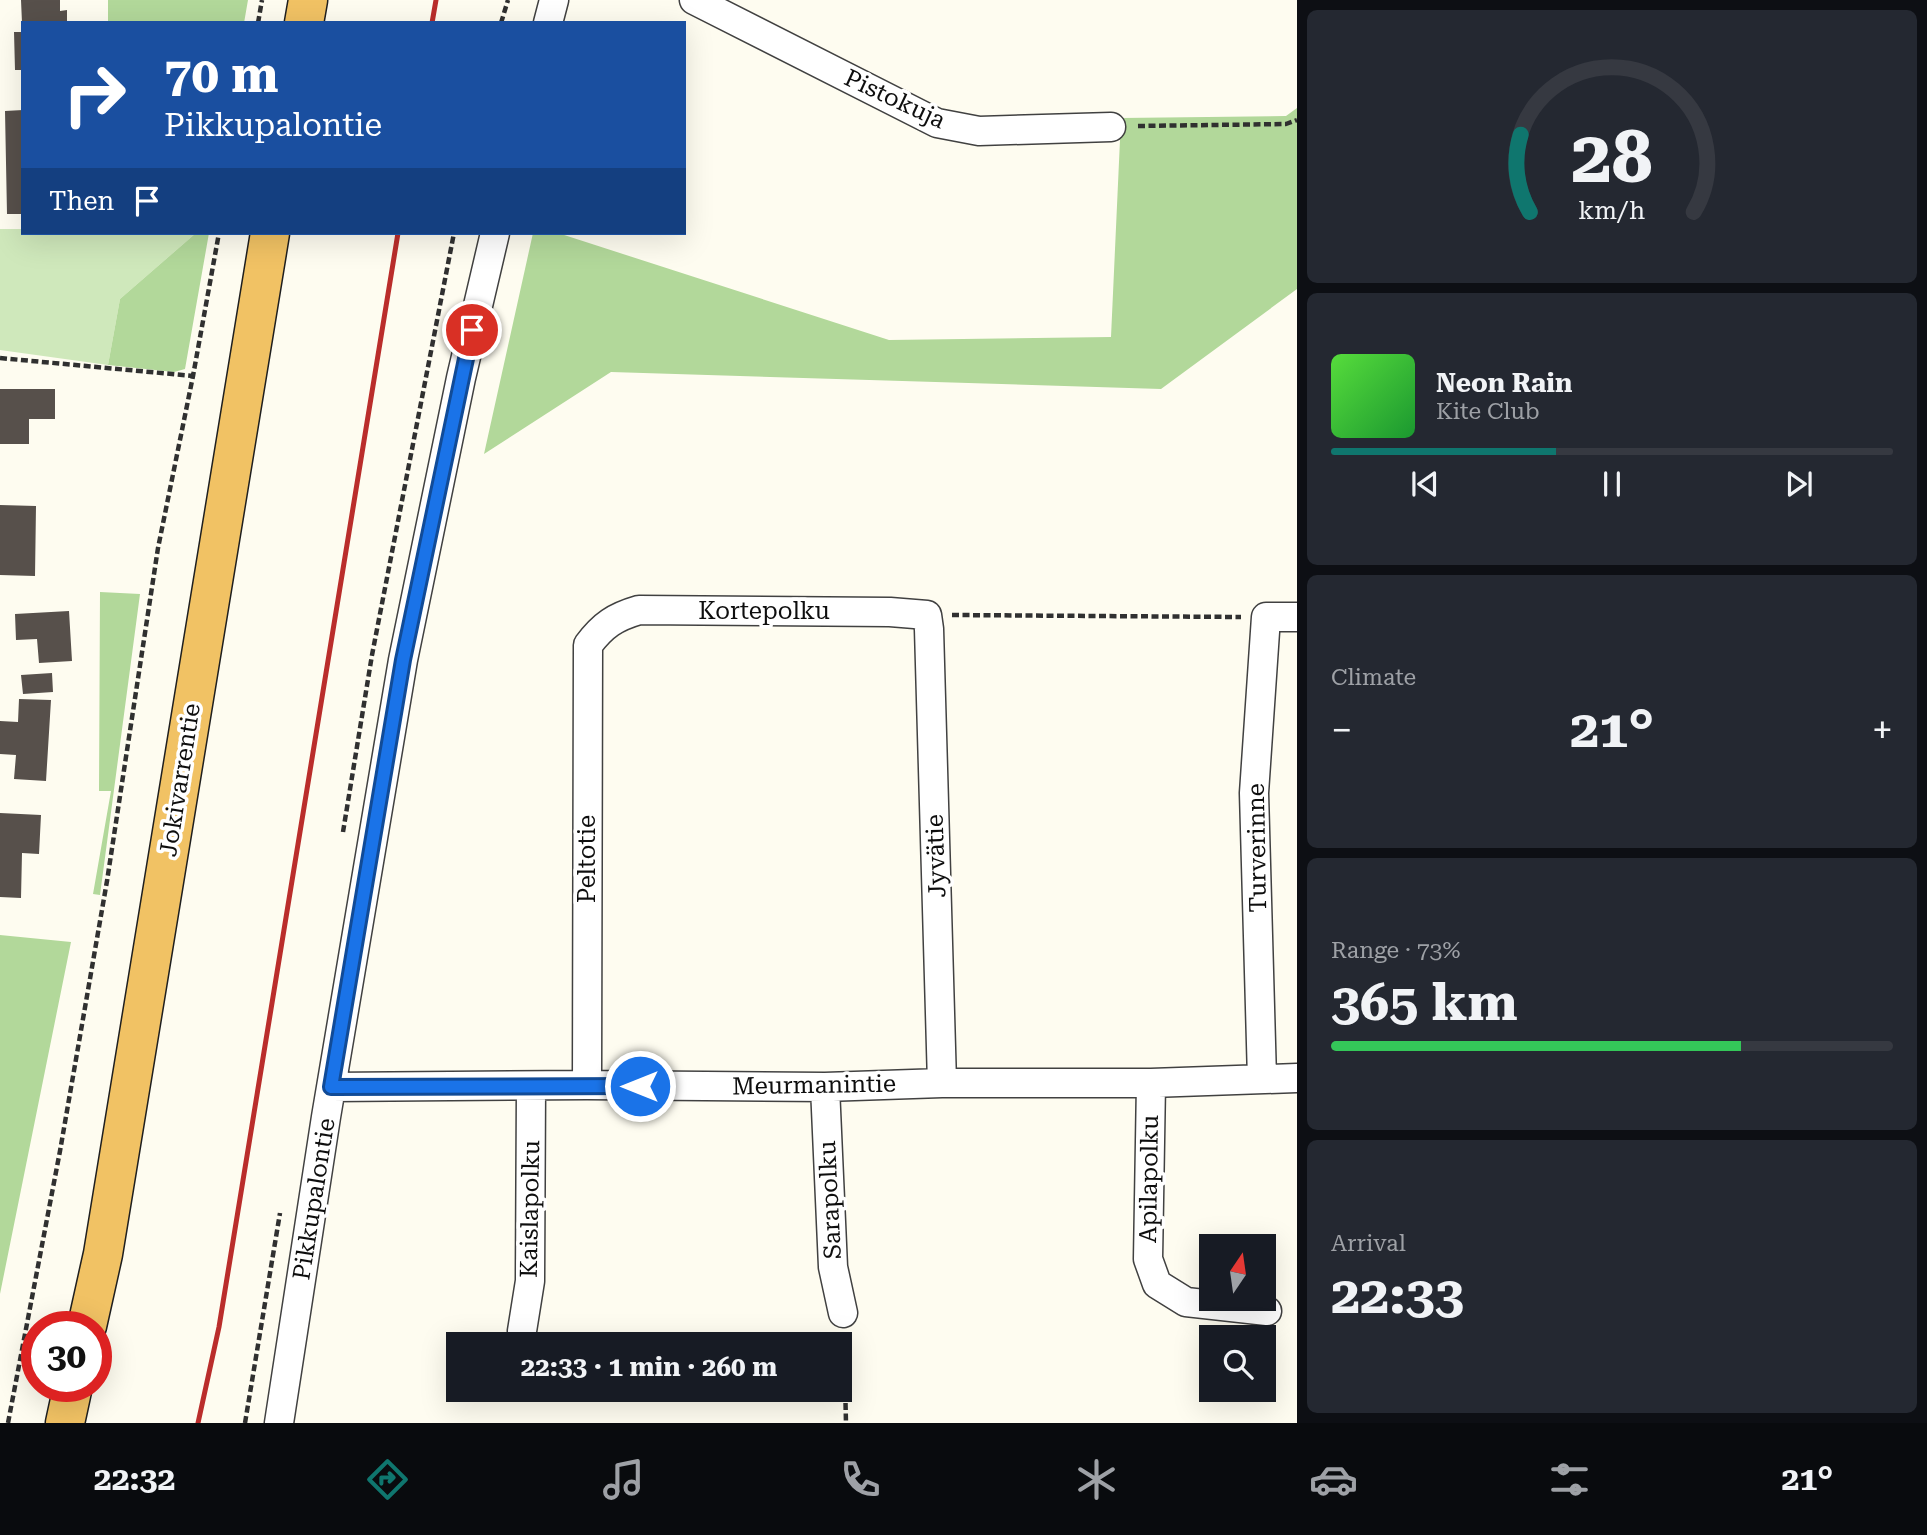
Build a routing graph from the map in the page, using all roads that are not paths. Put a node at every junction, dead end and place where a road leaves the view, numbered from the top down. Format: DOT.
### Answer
graph roads {
  1 [pos="308,0"];
  2 [pos="554,0"];
  3 [pos="694,0"];
  4 [pos="304,21"];
  5 [pos="549,21"];
  6 [pos="1111,127"];
  7 [pos="270,235"];
  8 [pos="495,235"];
  9 [pos="1297,617"];
  10 [pos="928,622"];
  11 [pos="596,635"];
  12 [pos="1262,1079"];
  13 [pos="1297,1079"];
  14 [pos="942,1083"];
  15 [pos="1151,1083"];
  16 [pos="587,1085"];
  17 [pos="331,1087"];
  18 [pos="531,1087"];
  19 [pos="825,1087"];
  20 [pos="1199,1303"];
  21 [pos="90,1311"];
  22 [pos="843,1313"];
  23 [pos="522,1331"];
  24 [pos="70,1402"];
  25 [pos="65,1423"];
  26 [pos="279,1423"];
  1 -- 4 [label="highway"];
  2 -- 5 [label="street"];
  3 -- 6 [label="street, Pistokuja"];
  7 -- 21 [label="highway, Jokivarrentie"];
  8 -- 17 [label="street, Pikkupalontie"];
  9 -- 12 [label="street, Turverinne"];
  10 -- 11 [label="street, Kortepolku"];
  10 -- 14 [label="street, Jyvätie"];
  11 -- 16 [label="street, Peltotie"];
  12 -- 13 [label="street, Meurmanintie"];
  12 -- 15 [label="street, Meurmanintie"];
  14 -- 15 [label="street, Meurmanintie"];
  14 -- 19 [label="street, Meurmanintie"];
  15 -- 20 [label="street, Apilapolku"];
  16 -- 18 [label="street, Meurmanintie"];
  16 -- 19 [label="street, Meurmanintie"];
  17 -- 18 [label="street, Meurmanintie"];
  17 -- 26 [label="street, Pikkupalontie"];
  18 -- 23 [label="street, Kaislapolku"];
  19 -- 22 [label="street, Sarapolku"];
  24 -- 25 [label="highway"];
}
